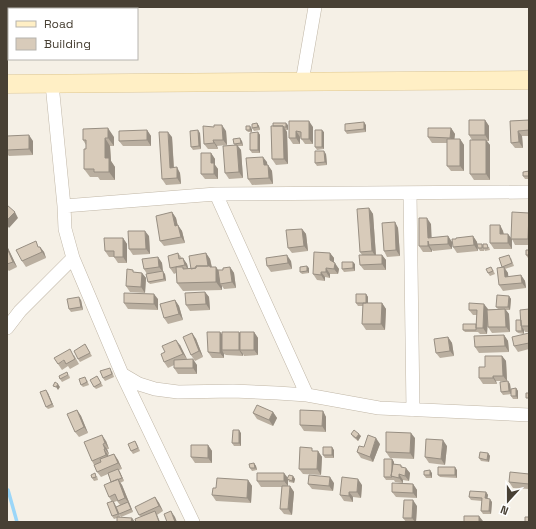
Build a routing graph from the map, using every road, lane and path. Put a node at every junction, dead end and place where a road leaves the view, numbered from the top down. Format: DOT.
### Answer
graph roads {
  1 [pos="315,7"];
  2 [pos="529,80"];
  3 [pos="302,82"];
  4 [pos="7,84"];
  5 [pos="52,84"];
  6 [pos="529,192"];
  7 [pos="410,193"];
  8 [pos="216,194"];
  9 [pos="64,206"];
  10 [pos="73,258"];
  11 [pos="7,328"];
  12 [pos="122,374"];
  13 [pos="307,395"];
  14 [pos="413,410"];
  15 [pos="529,415"];
  16 [pos="193,522"];
  1 -- 3 [label="street"];
  2 -- 3 [label="street"];
  3 -- 5 [label="street"];
  4 -- 5 [label="street"];
  5 -- 9 [label="street"];
  6 -- 7 [label="street"];
  7 -- 8 [label="street"];
  7 -- 14 [label="street"];
  8 -- 9 [label="street"];
  8 -- 13 [label="street"];
  9 -- 10 [label="street"];
  10 -- 11 [label="street"];
  10 -- 12 [label="street"];
  12 -- 13 [label="street"];
  12 -- 16 [label="street"];
  13 -- 14 [label="street"];
  14 -- 15 [label="street"];
}
